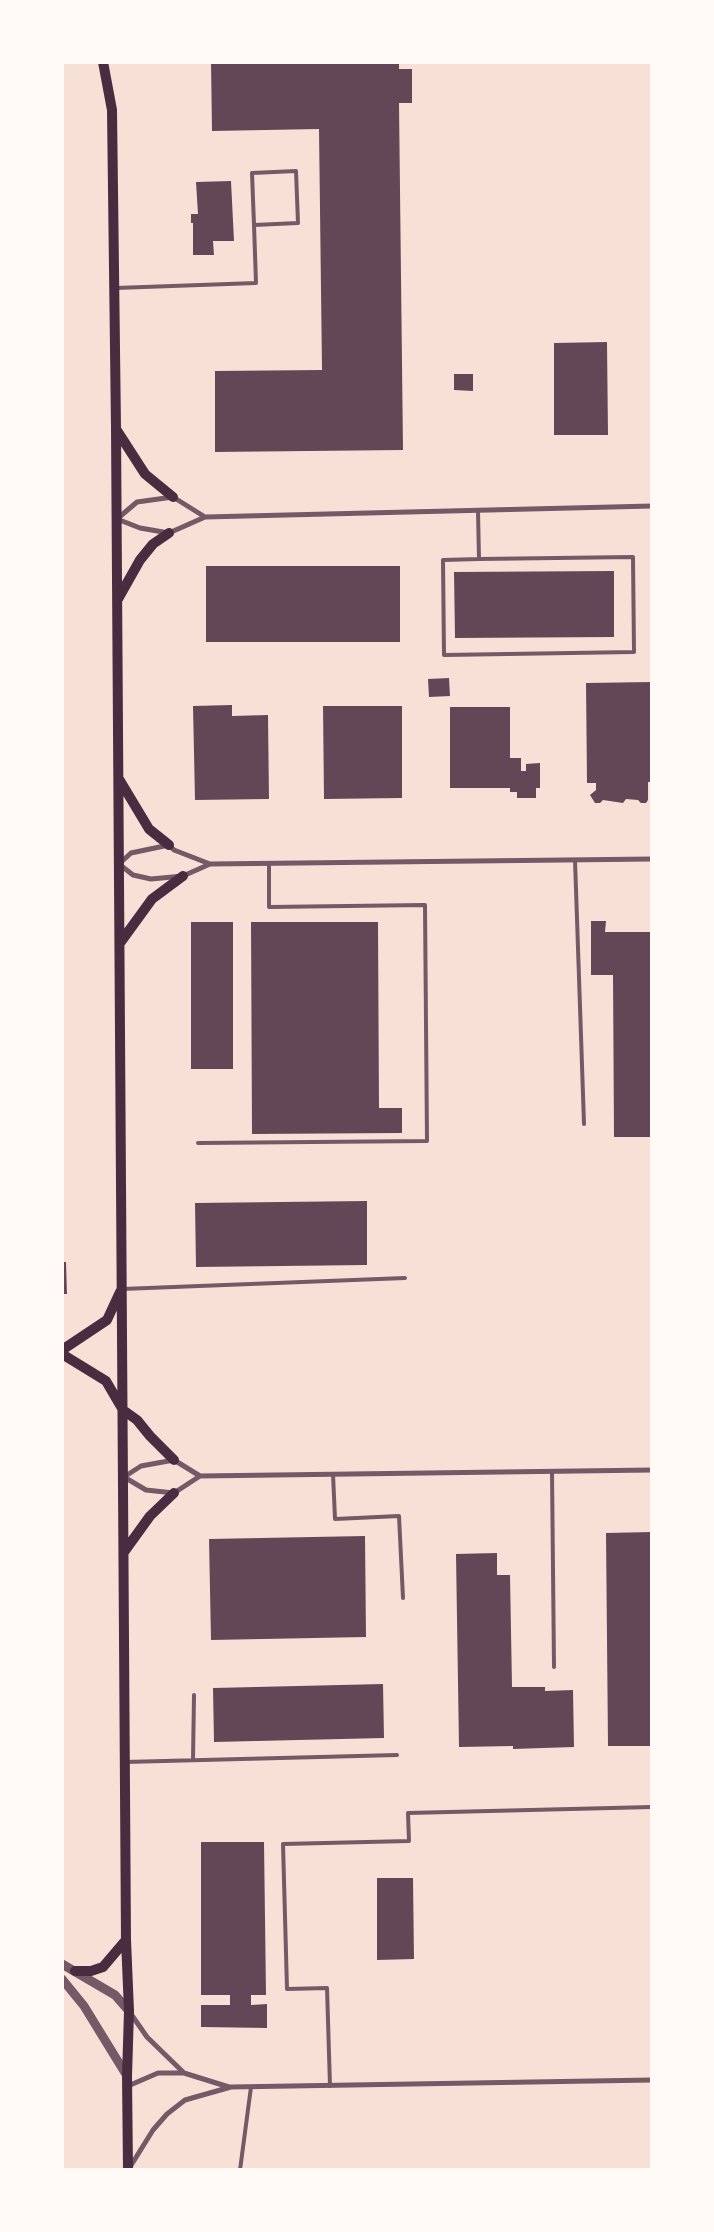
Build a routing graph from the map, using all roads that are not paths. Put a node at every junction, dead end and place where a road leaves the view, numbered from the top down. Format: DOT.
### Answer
graph roads {
  1 [pos="103,62"];
  2 [pos="254,225"];
  3 [pos="114,288"];
  4 [pos="116,428"];
  5 [pos="173,497"];
  6 [pos="652,506"];
  7 [pos="478,510"];
  8 [pos="205,517"];
  9 [pos="117,519"];
  10 [pos="169,533"];
  11 [pos="479,559"];
  12 [pos="117,600"];
  13 [pos="118,779"];
  14 [pos="169,846"];
  15 [pos="652,859"];
  16 [pos="575,860"];
  17 [pos="269,863"];
  18 [pos="119,864"];
  19 [pos="210,864"];
  20 [pos="183,876"];
  21 [pos="120,943"];
  22 [pos="584,1124"];
  23 [pos="198,1144"];
  24 [pos="405,1278"];
  25 [pos="122,1289"];
  26 [pos="62,1350"];
  27 [pos="62,1354"];
  28 [pos="123,1410"];
  29 [pos="174,1460"];
  30 [pos="652,1470"];
  31 [pos="552,1471"];
  32 [pos="333,1474"];
  33 [pos="200,1476"];
  34 [pos="124,1477"];
  35 [pos="174,1493"];
  36 [pos="124,1552"];
  37 [pos="403,1598"];
  38 [pos="554,1668"];
  39 [pos="194,1695"];
  40 [pos="397,1755"];
  41 [pos="193,1760"];
  42 [pos="125,1762"];
  43 [pos="652,1807"];
  44 [pos="126,1940"];
  45 [pos="62,1964"];
  46 [pos="76,1970"];
  47 [pos="62,1979"];
  48 [pos="129,2011"];
  49 [pos="184,2073"];
  50 [pos="652,2080"];
  51 [pos="127,2081"];
  52 [pos="330,2086"];
  53 [pos="231,2087"];
  54 [pos="250,2087"];
  55 [pos="128,2170"];
  56 [pos="240,2170"];
  1 -- 3 [label="main road"];
  2 -- 2 [label="lane"];
  2 -- 3 [label="lane"];
  3 -- 4 [label="main road"];
  4 -- 5 [label="main road"];
  4 -- 9 [label="main road"];
  5 -- 8 [label="street"];
  5 -- 9 [label="street"];
  6 -- 7 [label="street"];
  7 -- 8 [label="street"];
  7 -- 11 [label="lane"];
  8 -- 10 [label="street"];
  9 -- 10 [label="street"];
  9 -- 12 [label="main road"];
  10 -- 12 [label="main road"];
  11 -- 11 [label="lane"];
  12 -- 13 [label="main road"];
  13 -- 14 [label="main road"];
  13 -- 18 [label="main road"];
  14 -- 18 [label="street"];
  14 -- 19 [label="street"];
  15 -- 16 [label="street"];
  16 -- 17 [label="street"];
  16 -- 22 [label="lane"];
  17 -- 19 [label="street"];
  17 -- 23 [label="lane"];
  18 -- 20 [label="street"];
  18 -- 21 [label="main road"];
  19 -- 20 [label="street"];
  20 -- 21 [label="main road"];
  21 -- 25 [label="main road"];
  24 -- 25 [label="lane"];
  25 -- 26 [label="main road"];
  25 -- 28 [label="main road"];
  27 -- 28 [label="main road"];
  28 -- 29 [label="main road"];
  28 -- 34 [label="main road"];
  29 -- 33 [label="street"];
  29 -- 34 [label="street"];
  30 -- 31 [label="street"];
  31 -- 32 [label="street"];
  31 -- 38 [label="lane"];
  32 -- 33 [label="street"];
  32 -- 37 [label="lane"];
  33 -- 35 [label="street"];
  34 -- 35 [label="street"];
  34 -- 36 [label="main road"];
  35 -- 36 [label="main road"];
  36 -- 42 [label="main road"];
  39 -- 41 [label="lane"];
  40 -- 41 [label="lane"];
  41 -- 42 [label="lane"];
  42 -- 44 [label="main road"];
  43 -- 52 [label="lane"];
  44 -- 46 [label="main road"];
  44 -- 48 [label="main road"];
  45 -- 46 [label="street"];
  46 -- 48 [label="street"];
  47 -- 51 [label="street"];
  48 -- 49 [label="street"];
  48 -- 51 [label="main road"];
  49 -- 51 [label="street"];
  49 -- 53 [label="street"];
  50 -- 52 [label="street"];
  51 -- 55 [label="main road"];
  52 -- 54 [label="street"];
  53 -- 54 [label="street"];
  53 -- 55 [label="street"];
  54 -- 56 [label="lane"];
}
